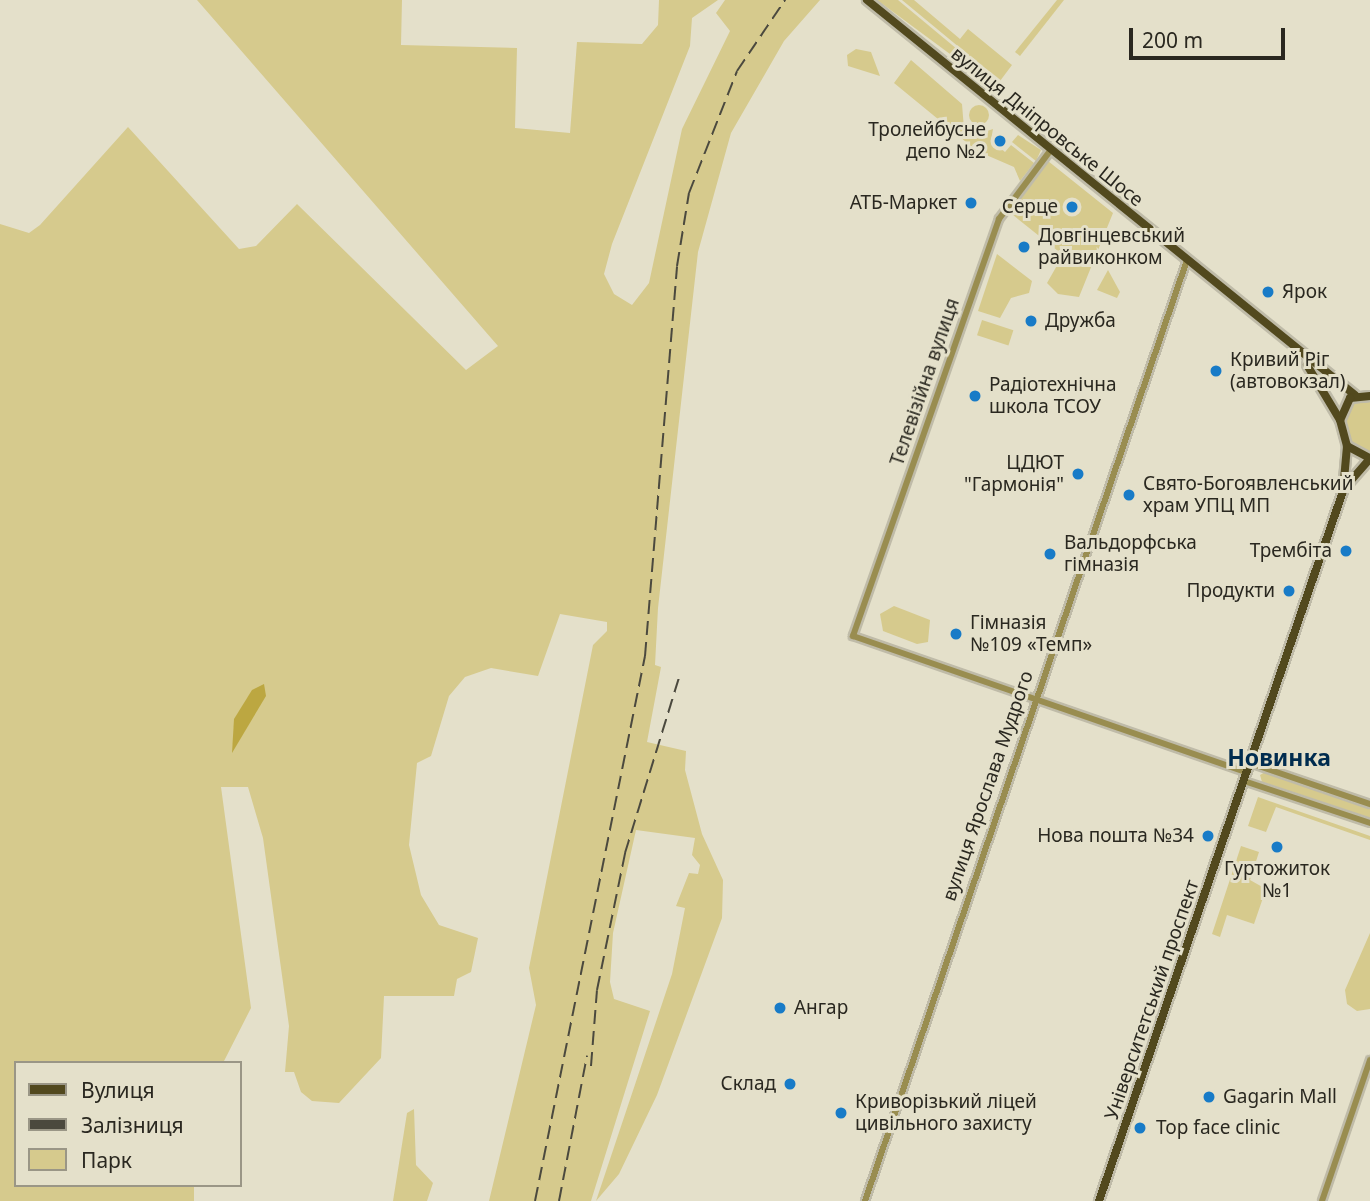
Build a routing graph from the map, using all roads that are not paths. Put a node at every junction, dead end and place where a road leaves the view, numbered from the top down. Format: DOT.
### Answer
graph roads {
  1 [pos="867,0"];
  2 [pos="1050,151"];
  3 [pos="1186,263"];
  4 [pos="1304,360"];
  5 [pos="1355,395"];
  6 [pos="1370,396"];
  7 [pos="1340,420"];
  8 [pos="1347,446"];
  9 [pos="1370,459"];
  10 [pos="1343,491"];
  11 [pos="1035,699"];
  12 [pos="1247,772"];
  13 [pos="1370,804"];
  14 [pos="1370,823"];
  15 [pos="1370,1060"];
  16 [pos="865,1201"];
  17 [pos="1100,1201"];
  18 [pos="1322,1201"];
  1 -- 2 [label="main road, вулиця Дніпровське Шосе"];
  2 -- 3 [label="main road, вулиця Дніпровське Шосе"];
  2 -- 11 [label="street, Телевізійна вулиця"];
  3 -- 4 [label="main road, вулиця Дніпровське Шосе"];
  3 -- 11 [label="street, вулиця Ярослава Мудрого"];
  4 -- 5 [label="main road"];
  4 -- 7 [label="main road"];
  5 -- 6 [label="main road"];
  5 -- 7 [label="main road"];
  7 -- 8 [label="main road"];
  8 -- 9 [label="main road"];
  8 -- 10 [label="main road"];
  9 -- 10 [label="main road"];
  10 -- 12 [label="main road, Університетський проспект"];
  11 -- 12 [label="street"];
  11 -- 16 [label="street, вулиця Ярослава Мудрого"];
  12 -- 13 [label="street"];
  12 -- 14 [label="street"];
  12 -- 17 [label="main road, Університетський проспект"];
  15 -- 18 [label="street"];
}
